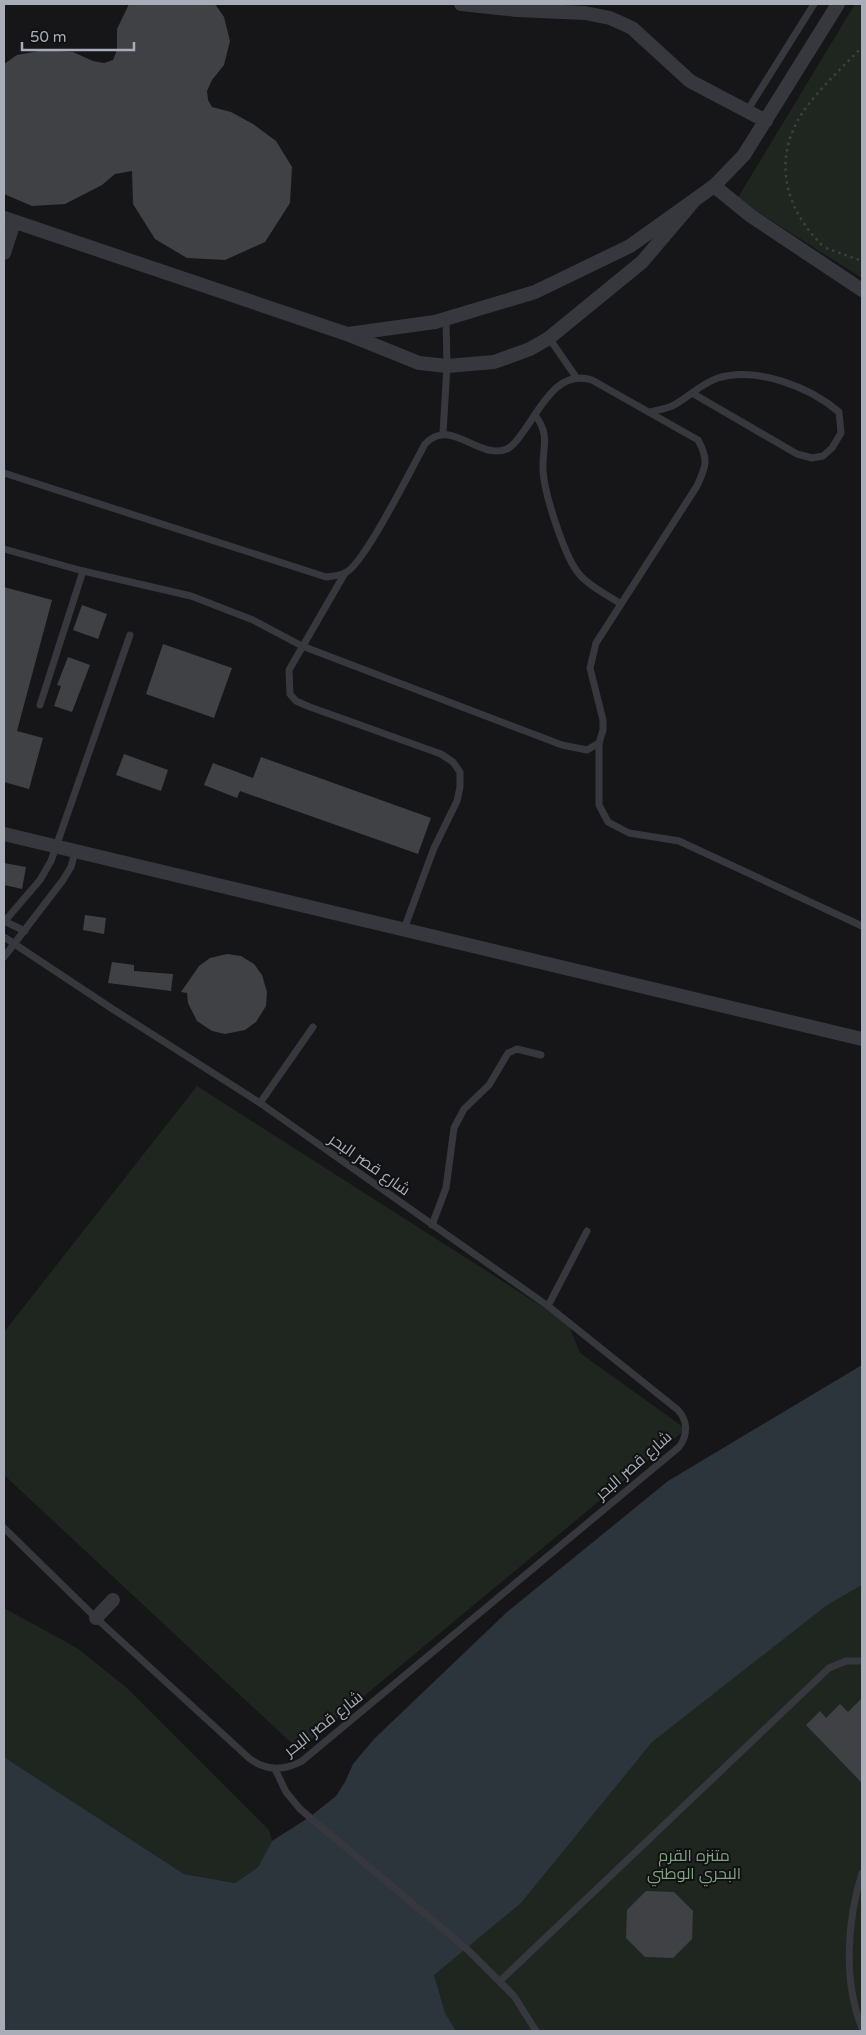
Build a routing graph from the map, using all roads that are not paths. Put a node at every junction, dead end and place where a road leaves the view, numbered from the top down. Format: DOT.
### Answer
graph roads {
  1 [pos="461,4"];
  2 [pos="814,4"];
  3 [pos="838,4"];
  4 [pos="748,111"];
  5 [pos="766,121"];
  6 [pos="714,186"];
  7 [pos="693,202"];
  8 [pos="9,220"];
  9 [pos="4,253"];
  10 [pos="862,290"];
  11 [pos="446,319"];
  12 [pos="347,334"];
  13 [pos="549,338"];
  14 [pos="447,366"];
  15 [pos="576,378"];
  16 [pos="692,394"];
  17 [pos="650,412"];
  18 [pos="535,415"];
  19 [pos="443,433"];
  20 [pos="4,473"];
  21 [pos="4,549"];
  22 [pos="83,571"];
  23 [pos="345,574"];
  24 [pos="621,604"];
  25 [pos="130,635"];
  26 [pos="302,646"];
  27 [pos="40,705"];
  28 [pos="598,743"];
  29 [pos="4,834"];
  30 [pos="56,847"];
  31 [pos="75,852"];
  32 [pos="4,921"];
  33 [pos="862,926"];
  34 [pos="404,929"];
  35 [pos="25,931"];
  36 [pos="4,937"];
  37 [pos="14,944"];
  38 [pos="4,956"];
  39 [pos="312,1027"];
  40 [pos="862,1039"];
  41 [pos="540,1055"];
  42 [pos="260,1103"];
  43 [pos="432,1225"];
  44 [pos="587,1231"];
  45 [pos="548,1306"];
  46 [pos="4,1528"];
  47 [pos="114,1600"];
  48 [pos="96,1618"];
  49 [pos="862,1661"];
  50 [pos="276,1769"];
  51 [pos="862,1873"];
  52 [pos="500,1981"];
  53 [pos="862,2028"];
  54 [pos="536,2031"];
  1 -- 4 [label="street"];
  2 -- 4 [label="lane"];
  3 -- 5 [label="street"];
  4 -- 5 [label="street"];
  5 -- 6 [label="street"];
  6 -- 7 [label="street"];
  6 -- 10 [label="street"];
  7 -- 11 [label="street"];
  7 -- 13 [label="street"];
  8 -- 9 [label="street"];
  8 -- 12 [label="street"];
  11 -- 12 [label="street"];
  11 -- 14 [label="lane"];
  12 -- 14 [label="street"];
  13 -- 14 [label="street"];
  13 -- 15 [label="lane"];
  14 -- 19 [label="lane"];
  15 -- 17 [label="lane"];
  15 -- 18 [label="lane"];
  16 -- 16 [label="lane"];
  16 -- 17 [label="lane"];
  17 -- 24 [label="lane"];
  18 -- 19 [label="lane"];
  18 -- 24 [label="lane"];
  19 -- 23 [label="lane"];
  20 -- 23 [label="lane"];
  21 -- 22 [label="lane"];
  22 -- 26 [label="lane"];
  22 -- 27 [label="lane"];
  23 -- 26 [label="lane"];
  24 -- 28 [label="lane"];
  25 -- 30 [label="lane"];
  26 -- 28 [label="lane"];
  26 -- 34 [label="lane"];
  28 -- 33 [label="lane"];
  29 -- 30 [label="street"];
  30 -- 31 [label="street"];
  30 -- 32 [label="lane"];
  31 -- 34 [label="street"];
  31 -- 35 [label="lane"];
  32 -- 35 [label="lane"];
  34 -- 40 [label="street"];
  35 -- 37 [label="lane"];
  36 -- 37 [label="lane, شارع قصر البحر"];
  37 -- 38 [label="lane"];
  37 -- 42 [label="lane, شارع قصر البحر"];
  39 -- 42 [label="lane"];
  41 -- 43 [label="lane"];
  42 -- 43 [label="lane, شارع قصر البحر"];
  43 -- 45 [label="lane, شارع قصر البحر"];
  44 -- 45 [label="lane"];
  45 -- 50 [label="lane, شارع قصر البحر"];
  46 -- 48 [label="lane, شارع قصر البحر"];
  47 -- 48 [label="street"];
  48 -- 50 [label="lane, شارع قصر البحر"];
  49 -- 52 [label="lane"];
  50 -- 52 [label="lane"];
  51 -- 53 [label="lane"];
  52 -- 54 [label="lane"];
}
